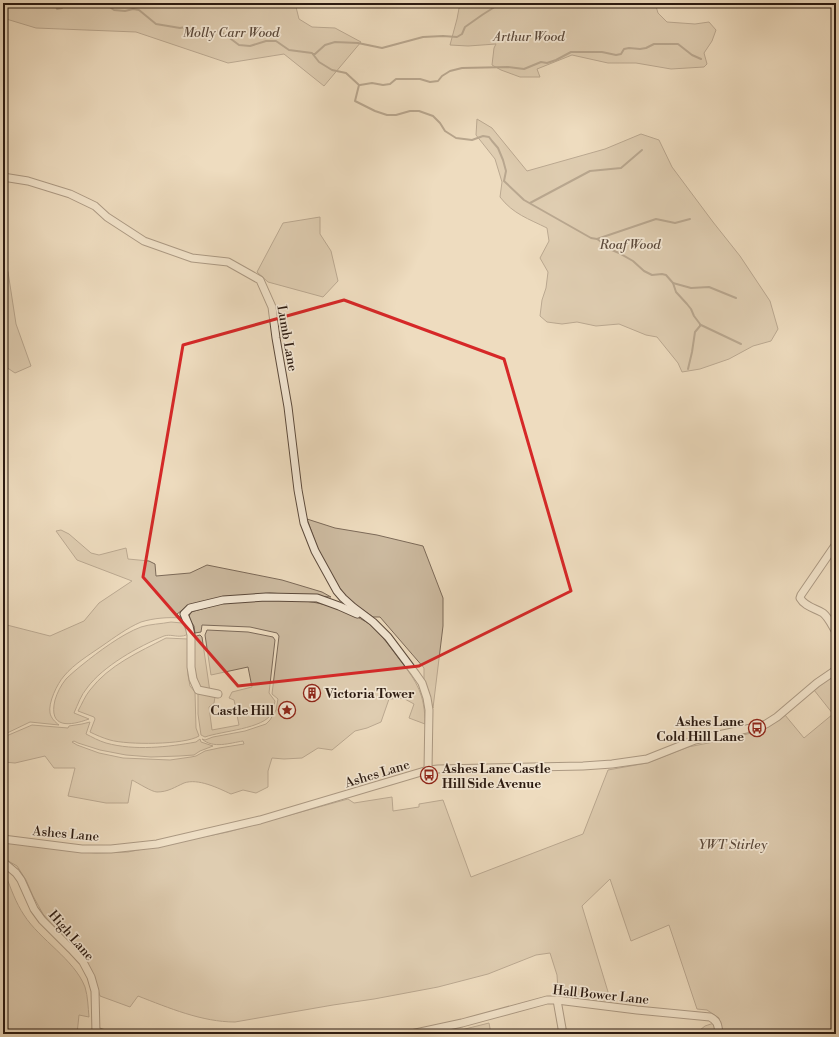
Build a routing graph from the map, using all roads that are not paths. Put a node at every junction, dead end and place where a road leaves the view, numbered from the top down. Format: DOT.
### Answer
graph roads {
  1 [pos="3,177"];
  2 [pos="836,544"];
  3 [pos="363,614"];
  4 [pos="836,632"];
  5 [pos="836,670"];
  6 [pos="218,694"];
  7 [pos="428,770"];
  8 [pos="3,838"];
  9 [pos="3,862"];
  10 [pos="557,1000"];
  11 [pos="96,1033"];
  12 [pos="105,1034"];
  13 [pos="411,1034"];
  14 [pos="563,1034"];
  15 [pos="719,1034"];
  1 -- 3 [label="street, Lumb Lane"];
  2 -- 4 [label="street"];
  3 -- 6 [label="street"];
  3 -- 7 [label="street, Lumb Lane"];
  5 -- 7 [label="street, Ashes Lane"];
  7 -- 8 [label="street, Ashes Lane"];
  9 -- 11 [label="street, High Lane"];
  10 -- 13 [label="street, Hall Bower Lane"];
  10 -- 14 [label="street"];
  10 -- 15 [label="street, Hall Bower Lane"];
  11 -- 12 [label="street"];
}
